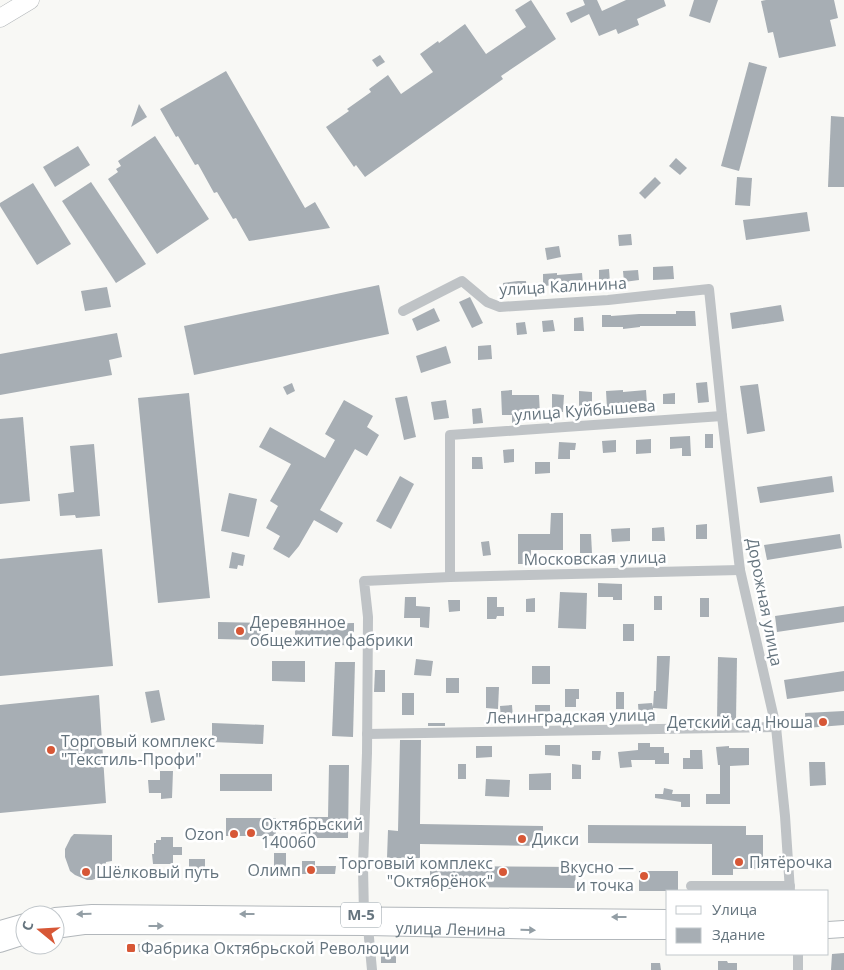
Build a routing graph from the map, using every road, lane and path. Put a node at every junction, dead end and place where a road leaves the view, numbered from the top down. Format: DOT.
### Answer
graph roads {
  1 [pos="30,0"];
  2 [pos="0,18"];
  3 [pos="709,289"];
  4 [pos="403,311"];
  5 [pos="722,416"];
  6 [pos="740,570"];
  7 [pos="450,577"];
  8 [pos="776,727"];
  9 [pos="367,734"];
  10 [pos="691,886"];
  11 [pos="790,889"];
  12 [pos="65,915"];
  13 [pos="666,918"];
  14 [pos="829,918"];
  15 [pos="844,918"];
  16 [pos="366,921"];
  17 [pos="15,925"];
  18 [pos="65,928"];
  19 [pos="0,929"];
  20 [pos="844,929"];
  21 [pos="829,930"];
  22 [pos="666,931"];
  23 [pos="15,939"];
  24 [pos="0,944"];
  25 [pos="798,955"];
  26 [pos="372,970"];
  27 [pos="798,970"];
  1 -- 2 [label="highway"];
  3 -- 4 [label="street, улица Калинина"];
  3 -- 5 [label="street, Дорожная улица"];
  5 -- 6 [label="street, Дорожная улица"];
  5 -- 7 [label="street, улица Куйбышева"];
  6 -- 7 [label="street, Московская улица"];
  6 -- 8 [label="street, Дорожная улица"];
  7 -- 9 [label="street, Московская улица"];
  8 -- 9 [label="street, Ленинградская улица"];
  8 -- 11 [label="street, Дорожная улица"];
  9 -- 16 [label="street"];
  10 -- 11 [label="street"];
  16 -- 12 [label="main road, улица Ленина / М-5, one-way"];
  13 -- 16 [label="main road, улица Ленина / М-5, one-way"];
  14 -- 15 [label="main road"];
  18 -- 16 [label="main road, улица Ленина / М-5, one-way"];
  16 -- 22 [label="main road, улица Ленина / М-5, one-way"];
  16 -- 26 [label="street"];
  17 -- 19 [label="main road"];
  20 -- 21 [label="main road"];
  23 -- 24 [label="main road"];
  25 -- 27 [label="street"];
}
